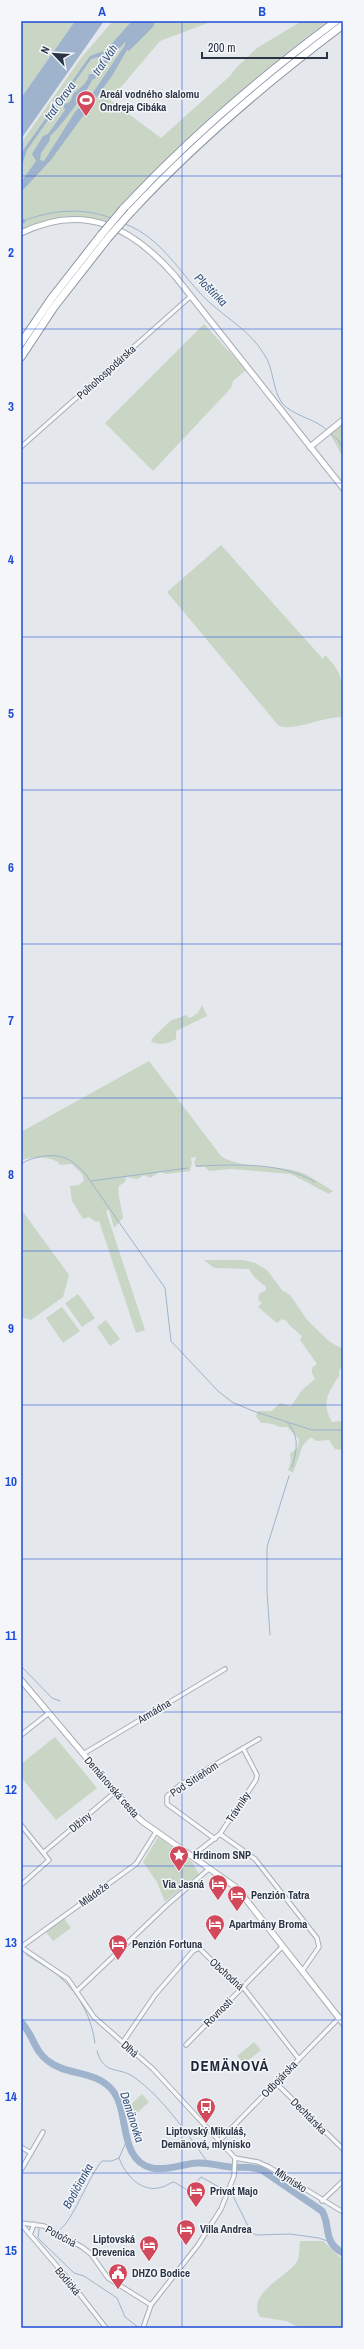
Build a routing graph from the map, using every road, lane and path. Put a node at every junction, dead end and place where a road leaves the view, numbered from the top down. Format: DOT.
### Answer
graph roads {
  1 [pos="336,21"];
  2 [pos="343,25"];
  3 [pos="21,233"];
  4 [pos="190,296"];
  5 [pos="21,343"];
  6 [pos="21,357"];
  7 [pos="343,420"];
  8 [pos="21,447"];
  9 [pos="310,447"];
  10 [pos="343,488"];
  11 [pos="225,1669"];
  12 [pos="21,1680"];
  13 [pos="49,1713"];
  14 [pos="21,1734"];
  15 [pos="259,1739"];
  16 [pos="244,1748"];
  17 [pos="83,1754"];
  18 [pos="115,1792"];
  19 [pos="21,1825"];
  20 [pos="156,1832"];
  21 [pos="220,1834"];
  22 [pos="215,1839"];
  23 [pos="44,1852"];
  24 [pos="192,1856"];
  25 [pos="210,1868"];
  26 [pos="21,1885"];
  27 [pos="283,1946"];
  28 [pos="21,1947"];
  29 [pos="303,1970"];
  30 [pos="243,1987"];
  31 [pos="77,1991"];
  32 [pos="340,2017"];
  33 [pos="343,2022"];
  34 [pos="123,2042"];
  35 [pos="186,2045"];
  36 [pos="299,2058"];
  37 [pos="276,2082"];
  38 [pos="43,2132"];
  39 [pos="219,2141"];
  40 [pos="21,2147"];
  41 [pos="343,2149"];
  42 [pos="31,2153"];
  43 [pos="235,2158"];
  44 [pos="21,2170"];
  45 [pos="343,2181"];
  46 [pos="322,2201"];
  47 [pos="343,2212"];
  48 [pos="21,2224"];
  49 [pos="34,2224"];
  50 [pos="30,2235"];
  51 [pos="151,2305"];
  52 [pos="143,2327"];
  53 [pos="106,2328"];
  1 -- 5 [label="highway, bridge"];
  2 -- 6 [label="highway, bridge"];
  3 -- 4 [label="street"];
  4 -- 8 [label="street, Poľnohospodárska"];
  4 -- 9 [label="street"];
  7 -- 9 [label="street"];
  9 -- 10 [label="street"];
  11 -- 17 [label="street, Armádna"];
  12 -- 13 [label="street, Demänovská cesta"];
  13 -- 14 [label="street"];
  13 -- 17 [label="street, Demänovská cesta"];
  15 -- 16 [label="street, Pod Sitieňom"];
  16 -- 21 [label="street, Trávniky"];
  16 -- 22 [label="street, Pod Sitieňom"];
  17 -- 18 [label="street, Demänovská cesta"];
  18 -- 20 [label="street, Demänovská cesta"];
  18 -- 23 [label="street, Dlžiny"];
  19 -- 23 [label="street"];
  20 -- 24 [label="street, Demänovská cesta"];
  20 -- 28 [label="street, Mládeže"];
  21 -- 22 [label="street, Trávniky"];
  21 -- 29 [label="street"];
  22 -- 24 [label="street, Trávniky"];
  23 -- 26 [label="street"];
  24 -- 25 [label="street, Demänovská cesta"];
  25 -- 27 [label="street, Demänovská cesta"];
  25 -- 31 [label="street"];
  27 -- 29 [label="street, Demänovská cesta"];
  27 -- 30 [label="street, Rovnosti"];
  28 -- 31 [label="street, Dlhá"];
  29 -- 32 [label="street, Demänovská cesta"];
  30 -- 34 [label="street, Obchodná"];
  30 -- 35 [label="street, Rovnosti"];
  30 -- 36 [label="street, Obchodná"];
  31 -- 34 [label="street, Dlhá"];
  32 -- 33 [label="street, Demänovská cesta"];
  32 -- 36 [label="street, Odbojárska"];
  34 -- 39 [label="street, Dlhá"];
  36 -- 37 [label="street, Odbojárska"];
  37 -- 39 [label="street, Odbojárska"];
  37 -- 41 [label="street, Dechtárska"];
  38 -- 42 [label="street"];
  39 -- 43 [label="street, Dlhá"];
  40 -- 42 [label="street"];
  42 -- 44 [label="street"];
  43 -- 46 [label="street, Mlynisko"];
  43 -- 51 [label="street"];
  45 -- 46 [label="street"];
  46 -- 47 [label="street, Mlynisko"];
  48 -- 49 [label="street, Potočná"];
  48 -- 50 [label="street, Bodická"];
  49 -- 50 [label="street"];
  49 -- 51 [label="street, Potočná"];
  50 -- 53 [label="street, Bodická"];
  51 -- 52 [label="street"];
}
